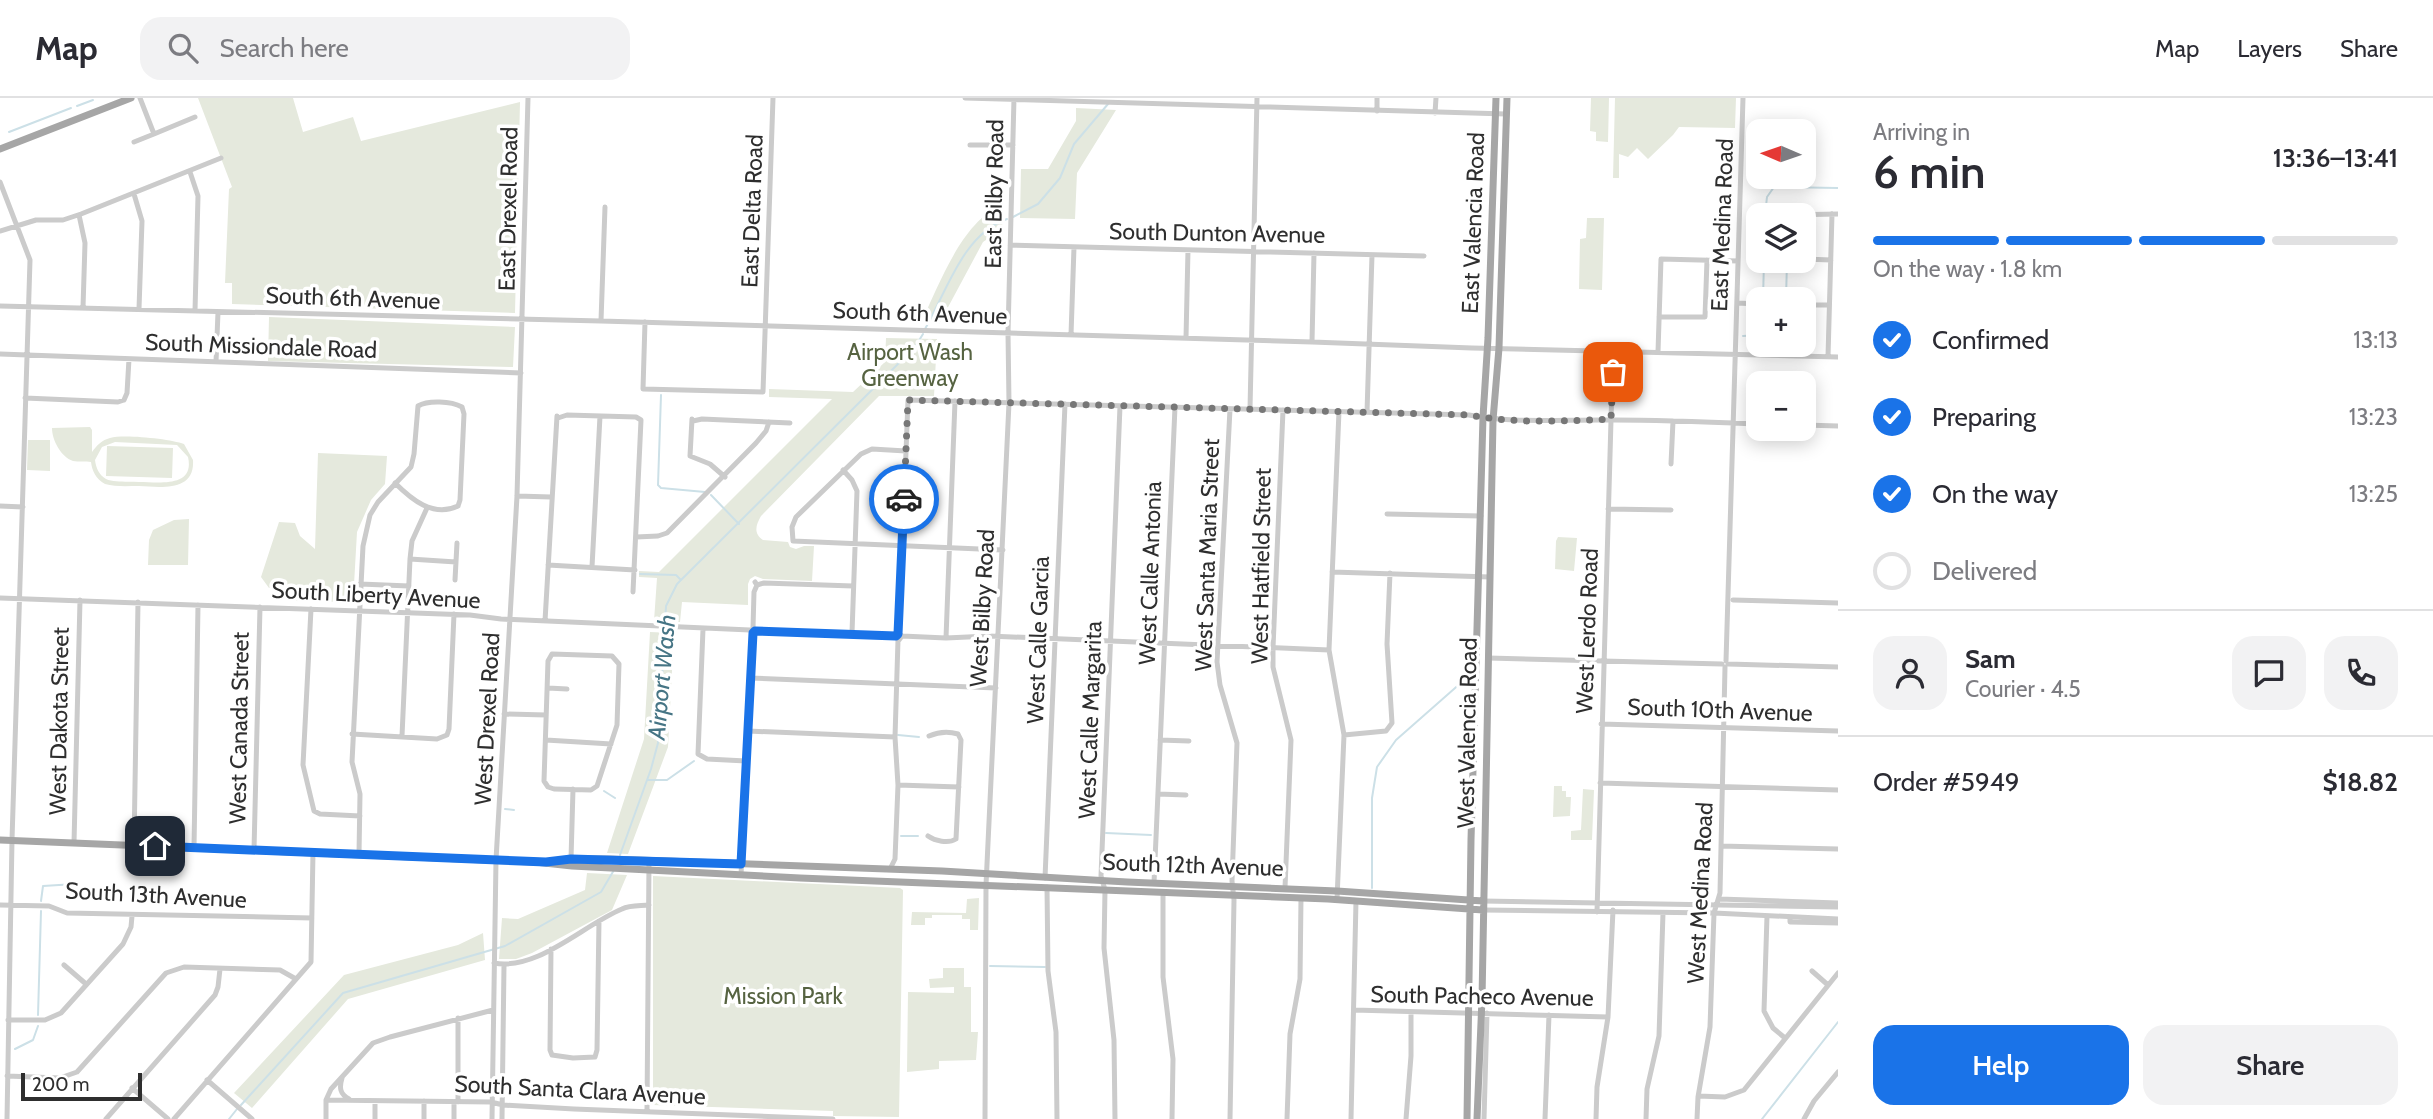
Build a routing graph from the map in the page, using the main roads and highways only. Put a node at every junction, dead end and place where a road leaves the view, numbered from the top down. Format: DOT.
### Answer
graph roads {
  1 [pos="131,98"];
  2 [pos="1496,98"];
  3 [pos="1507,98"];
  4 [pos="0,149"];
  5 [pos="1492,215"];
  6 [pos="1503,216"];
  7 [pos="1488,348"];
  8 [pos="1499,348"];
  9 [pos="1477,657"];
  10 [pos="1488,657"];
  11 [pos="1474,781"];
  12 [pos="1485,781"];
  13 [pos="0,840"];
  14 [pos="546,862"];
  15 [pos="904,871"];
  16 [pos="904,882"];
  17 [pos="1233,890"];
  18 [pos="1386,894"];
  19 [pos="1337,895"];
  20 [pos="1470,901"];
  21 [pos="1483,901"];
  22 [pos="1374,902"];
  23 [pos="1470,910"];
  24 [pos="1483,910"];
  25 [pos="1467,1119"];
  26 [pos="1477,1119"];
  1 -- 4 [label="main road"];
  2 -- 5 [label="main road, East Valencia Road"];
  3 -- 6 [label="main road, East Valencia Road"];
  5 -- 6 [label="main road"];
  5 -- 7 [label="main road, East Valencia Road"];
  6 -- 8 [label="main road, East Valencia Road"];
  7 -- 9 [label="main road, West Valencia Road"];
  8 -- 10 [label="main road, West Valencia Road"];
  9 -- 10 [label="main road"];
  9 -- 11 [label="main road, West Valencia Road"];
  10 -- 12 [label="main road, West Valencia Road"];
  11 -- 12 [label="main road"];
  11 -- 20 [label="main road, West Valencia Road"];
  12 -- 21 [label="main road, West Valencia Road"];
  13 -- 14 [label="main road, South 12th Avenue"];
  14 -- 15 [label="main road, South 12th Avenue"];
  14 -- 16 [label="main road, South 12th Avenue"];
  15 -- 16 [label="main road"];
  15 -- 17 [label="main road, South 12th Avenue"];
  16 -- 17 [label="main road, South 12th Avenue"];
  17 -- 19 [label="main road, South 12th Avenue"];
  17 -- 19 [label="main road, South 12th Avenue"];
  18 -- 19 [label="main road, South 12th Avenue"];
  18 -- 20 [label="main road, South 12th Avenue"];
  18 -- 22 [label="main road"];
  19 -- 22 [label="main road, South 12th Avenue"];
  20 -- 21 [label="main road, South 12th Avenue"];
  20 -- 23 [label="main road, West Valencia Road"];
  21 -- 24 [label="main road, West Valencia Road"];
  22 -- 23 [label="main road, South 12th Avenue"];
  23 -- 24 [label="main road, South 12th Avenue"];
  23 -- 25 [label="main road, West Valencia Road"];
  24 -- 26 [label="main road, West Valencia Road"];
}
